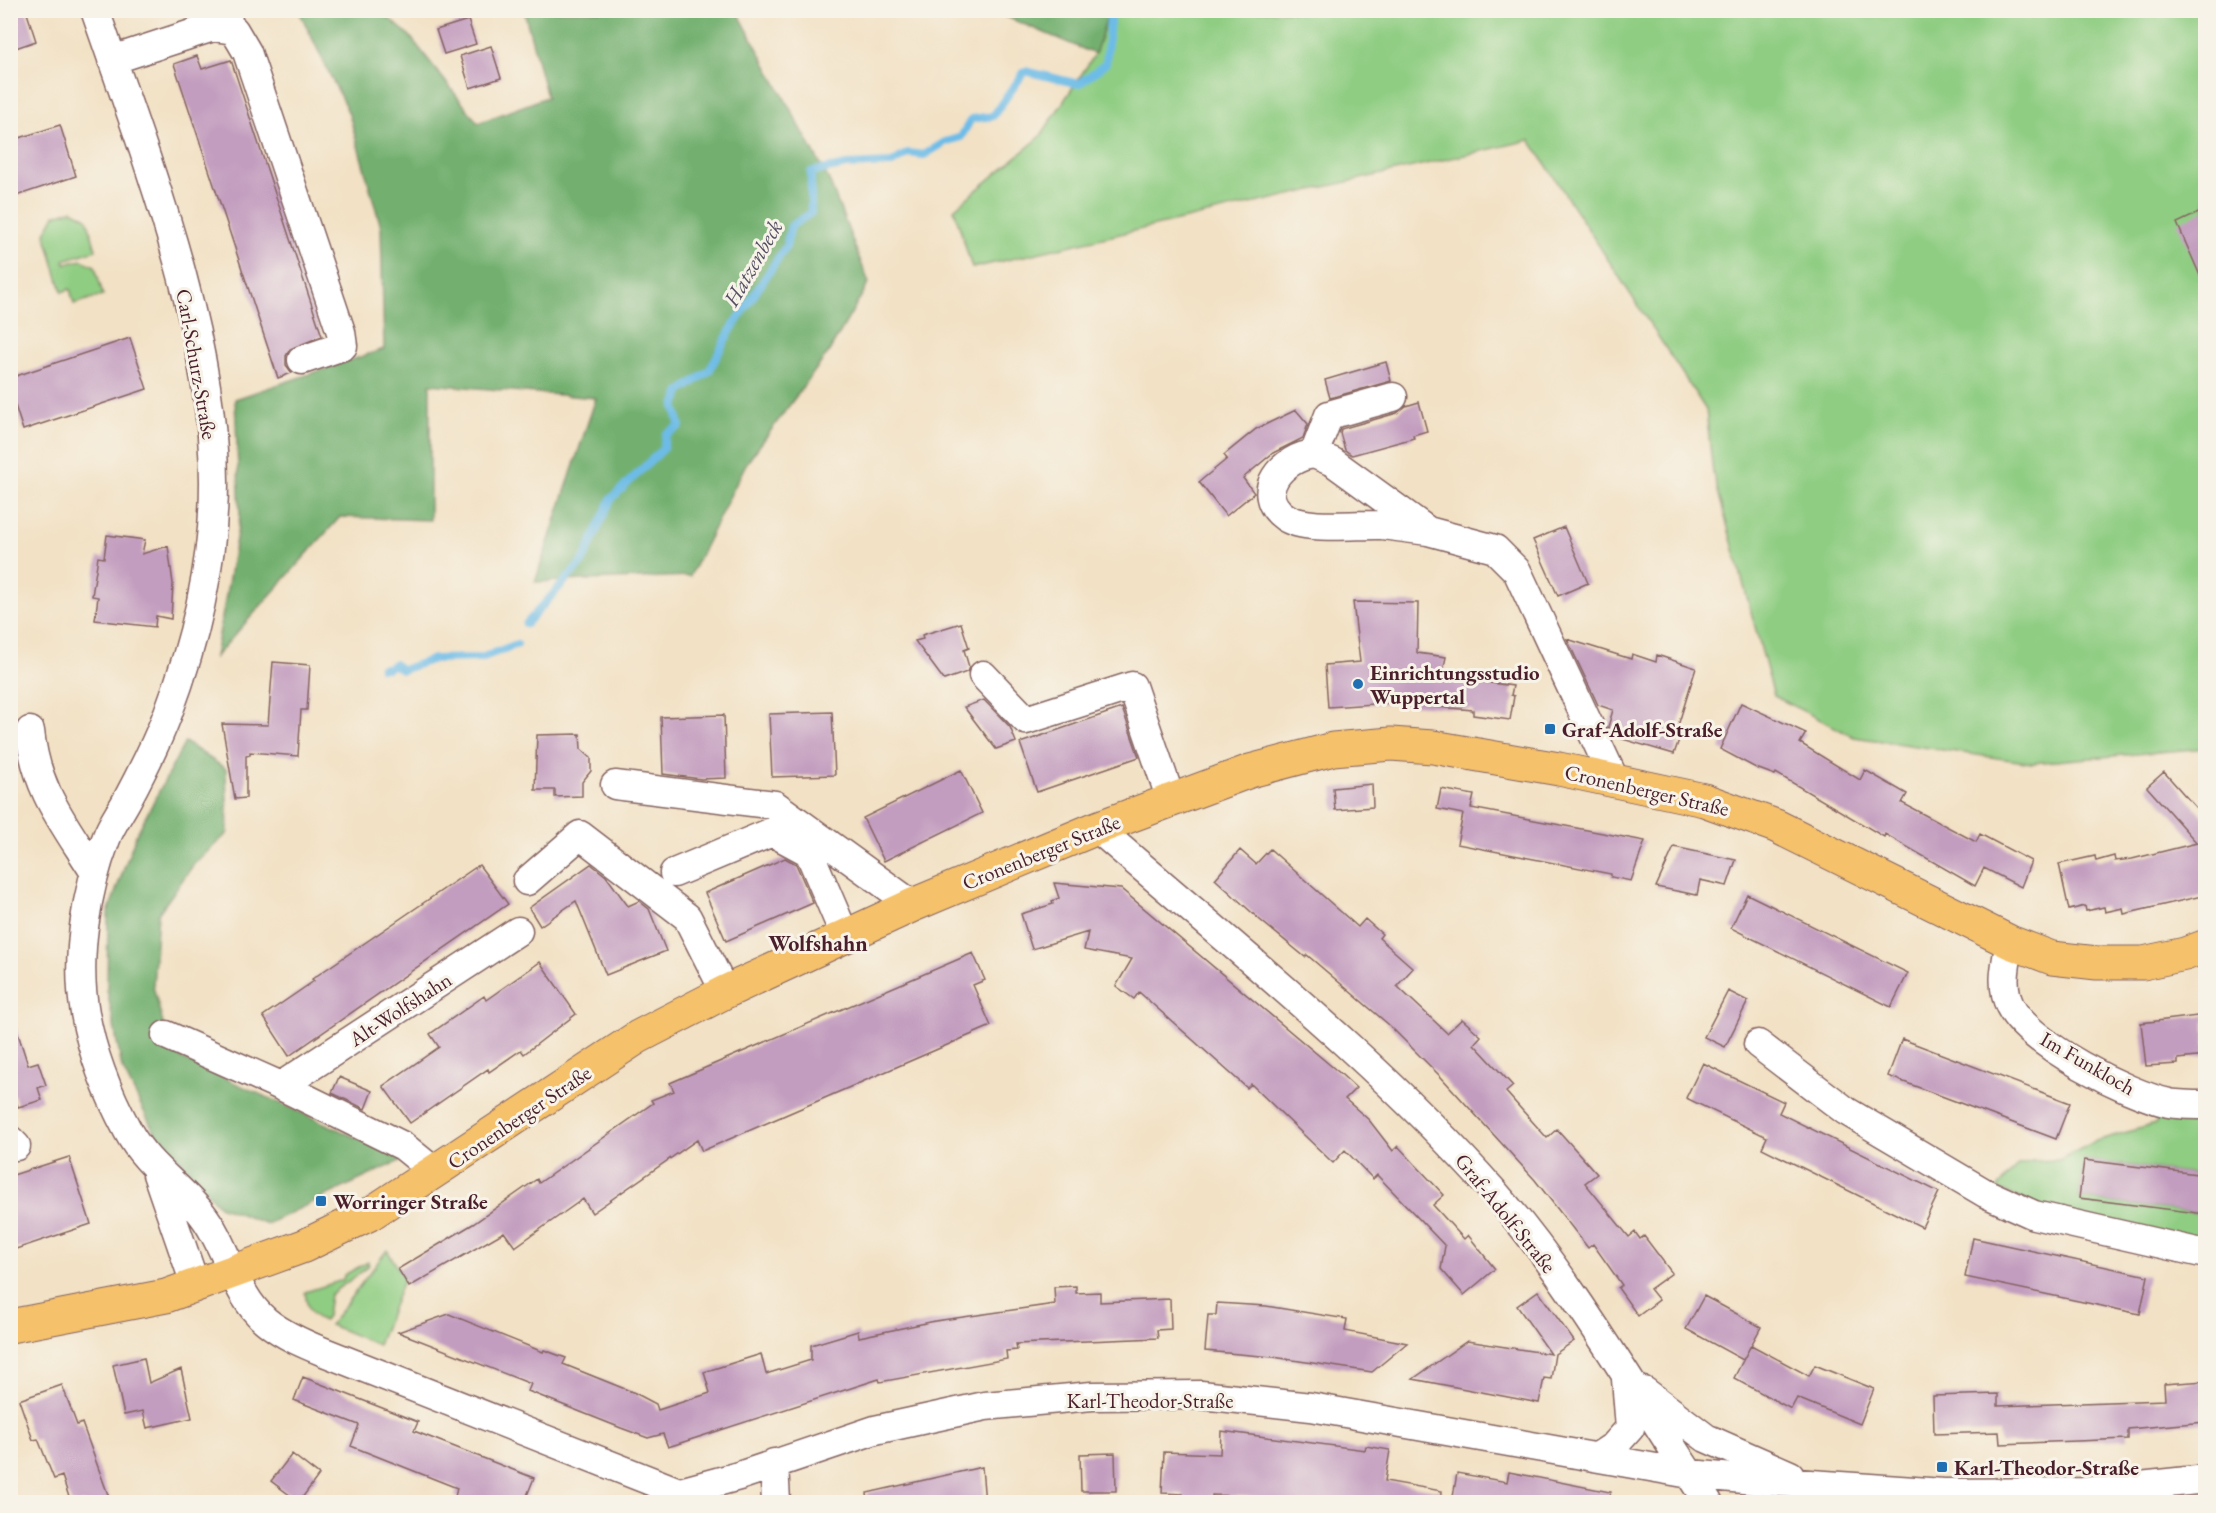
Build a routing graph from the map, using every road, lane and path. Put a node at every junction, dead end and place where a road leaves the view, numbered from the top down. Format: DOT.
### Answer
graph roads {
  1 [pos="94,10"];
  2 [pos="222,19"];
  3 [pos="112,60"];
  4 [pos="302,360"];
  5 [pos="1393,397"];
  6 [pos="1314,454"];
  7 [pos="1428,531"];
  8 [pos="983,675"];
  9 [pos="30,731"];
  10 [pos="1615,781"];
  11 [pos="615,785"];
  12 [pos="1171,800"];
  13 [pos="1097,828"];
  14 [pos="95,873"];
  15 [pos="674,873"];
  16 [pos="527,880"];
  17 [pos="913,905"];
  18 [pos="518,931"];
  19 [pos="845,936"];
  20 [pos="2010,942"];
  21 [pos="2205,946"];
  22 [pos="725,992"];
  23 [pos="166,1035"];
  24 [pos="1758,1044"];
  25 [pos="281,1086"];
  26 [pos="2205,1105"];
  27 [pos="154,1166"];
  28 [pos="435,1172"];
  29 [pos="2205,1254"];
  30 [pos="234,1274"];
  31 [pos="196,1287"];
  32 [pos="10,1326"];
  33 [pos="1625,1377"];
  34 [pos="1599,1456"];
  35 [pos="774,1463"];
  36 [pos="1690,1474"];
  37 [pos="2205,1479"];
  38 [pos="1765,1481"];
  39 [pos="1813,1484"];
  40 [pos="666,1497"];
  41 [pos="704,1503"];
  42 [pos="776,1503"];
  43 [pos="1708,1503"];
  44 [pos="1743,1503"];
  1 -- 3 [label="street, Carl-Schurz-Straße"];
  2 -- 3 [label="street"];
  2 -- 4 [label="street"];
  3 -- 14 [label="street, Carl-Schurz-Straße"];
  5 -- 6 [label="street"];
  6 -- 7 [label="street"];
  6 -- 7 [label="street"];
  7 -- 10 [label="street"];
  8 -- 12 [label="street"];
  9 -- 14 [label="street"];
  10 -- 12 [label="main road, Cronenberger Straße"];
  10 -- 20 [label="main road, Cronenberger Straße"];
  11 -- 17 [label="street"];
  12 -- 13 [label="main road, Cronenberger Straße"];
  13 -- 17 [label="main road, Cronenberger Straße"];
  13 -- 33 [label="street, Graf-Adolf-Straße"];
  14 -- 27 [label="street, Carl-Schurz-Straße"];
  15 -- 19 [label="street"];
  16 -- 22 [label="street"];
  17 -- 19 [label="main road, Cronenberger Straße"];
  18 -- 25 [label="street, Alt-Wolfshahn"];
  19 -- 22 [label="main road, Cronenberger Straße"];
  20 -- 21 [label="main road, Cronenberger Straße"];
  20 -- 26 [label="street, Im Funkloch"];
  22 -- 28 [label="main road, Cronenberger Straße"];
  23 -- 25 [label="street"];
  24 -- 29 [label="street"];
  25 -- 28 [label="street"];
  27 -- 30 [label="street, Carl-Schurz-Straße"];
  27 -- 31 [label="street, Carl-Schurz-Straße"];
  28 -- 30 [label="main road, Cronenberger Straße"];
  30 -- 31 [label="main road, Cronenberger Straße"];
  30 -- 40 [label="street"];
  31 -- 32 [label="main road, Cronenberger Straße"];
  33 -- 34 [label="street, Graf-Adolf-Straße"];
  33 -- 36 [label="street, Graf-Adolf-Straße"];
  33 -- 39 [label="street"];
  34 -- 35 [label="street, Karl-Theodor-Straße"];
  34 -- 36 [label="street, Karl-Theodor-Straße"];
  35 -- 40 [label="street, Karl-Theodor-Straße"];
  35 -- 42 [label="street"];
  36 -- 38 [label="street, Karl-Theodor-Straße"];
  36 -- 43 [label="street, Graf-Adolf-Straße"];
  37 -- 39 [label="street, Karl-Theodor-Straße"];
  38 -- 39 [label="street, Karl-Theodor-Straße"];
  38 -- 44 [label="street"];
  40 -- 41 [label="street"];
}
